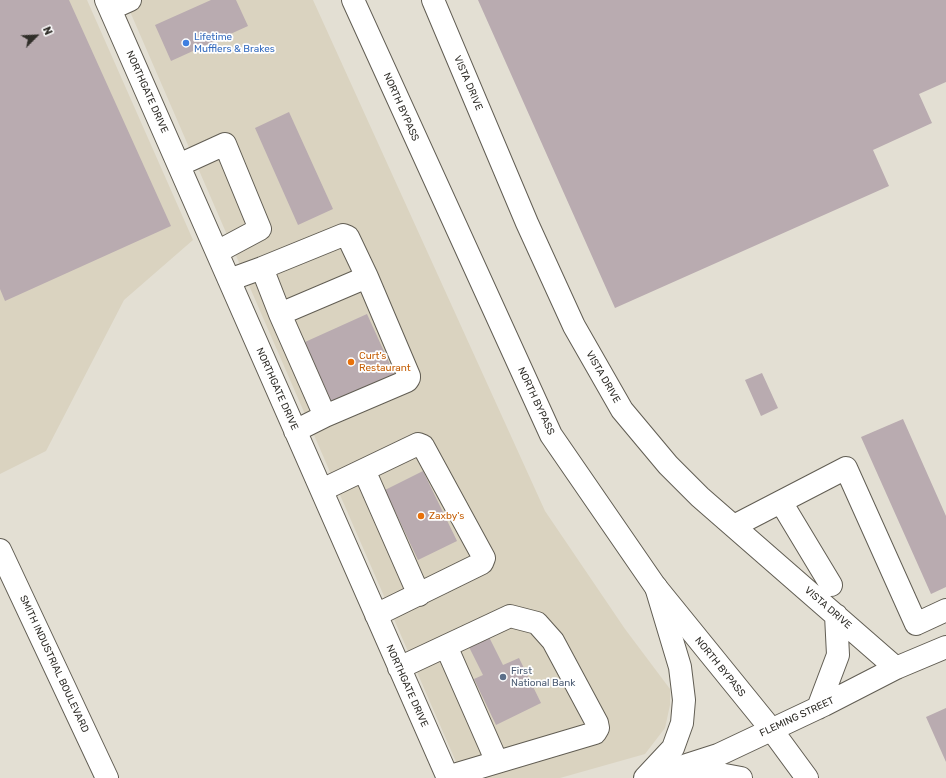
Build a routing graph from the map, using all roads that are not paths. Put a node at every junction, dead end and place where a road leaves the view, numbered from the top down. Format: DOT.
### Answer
graph roads {
  1 [pos="130,0"];
  2 [pos="353,0"];
  3 [pos="433,0"];
  4 [pos="108,5"];
  5 [pos="179,165"];
  6 [pos="217,252"];
  7 [pos="262,268"];
  8 [pos="367,276"];
  9 [pos="229,280"];
  10 [pos="280,314"];
  11 [pos="325,416"];
  12 [pos="296,431"];
  13 [pos="364,470"];
  14 [pos="322,490"];
  15 [pos="782,502"];
  16 [pos="734,526"];
  17 [pos="0,550"];
  18 [pos="831,585"];
  19 [pos="655,586"];
  20 [pos="419,595"];
  21 [pos="946,610"];
  22 [pos="376,615"];
  23 [pos="836,615"];
  24 [pos="446,646"];
  25 [pos="946,648"];
  26 [pos="400,668"];
  27 [pos="896,668"];
  28 [pos="818,708"];
  29 [pos="772,729"];
  30 [pos="497,762"];
  31 [pos="107,778"];
  32 [pos="448,778"];
  33 [pos="645,778"];
  34 [pos="741,778"];
  35 [pos="807,778"];
  1 -- 4 [label="main road"];
  2 -- 19 [label="main road, NORTH BYPASS"];
  3 -- 16 [label="main road, VISTA DRIVE"];
  4 -- 5 [label="main road, NORTHGATE DRIVE"];
  5 -- 6 [label="main road, NORTHGATE DRIVE"];
  5 -- 6 [label="main road"];
  6 -- 9 [label="main road, NORTHGATE DRIVE"];
  7 -- 8 [label="main road"];
  7 -- 9 [label="main road"];
  7 -- 10 [label="main road"];
  8 -- 10 [label="main road"];
  8 -- 11 [label="main road"];
  9 -- 12 [label="main road, NORTHGATE DRIVE"];
  10 -- 11 [label="main road"];
  11 -- 12 [label="main road"];
  12 -- 14 [label="main road, NORTHGATE DRIVE"];
  13 -- 14 [label="main road"];
  13 -- 20 [label="main road"];
  13 -- 20 [label="main road"];
  14 -- 22 [label="main road, NORTHGATE DRIVE"];
  15 -- 16 [label="main road"];
  15 -- 18 [label="main road"];
  15 -- 21 [label="main road"];
  16 -- 23 [label="main road, VISTA DRIVE"];
  17 -- 31 [label="main road, SMITH INDUSTRIAL BOULEVARD"];
  19 -- 29 [label="main road, NORTH BYPASS"];
  19 -- 33 [label="main road"];
  20 -- 22 [label="main road"];
  22 -- 26 [label="main road, NORTHGATE DRIVE"];
  23 -- 27 [label="main road, VISTA DRIVE"];
  23 -- 28 [label="main road"];
  24 -- 26 [label="main road"];
  24 -- 30 [label="main road"];
  24 -- 30 [label="main road"];
  25 -- 27 [label="main road, FLEMING STREET"];
  26 -- 32 [label="main road, NORTHGATE DRIVE"];
  27 -- 28 [label="main road, FLEMING STREET"];
  28 -- 29 [label="main road, FLEMING STREET"];
  29 -- 33 [label="main road, FLEMING STREET"];
  29 -- 35 [label="main road, NORTH BYPASS"];
  30 -- 32 [label="main road"];
  33 -- 34 [label="main road"];
}
